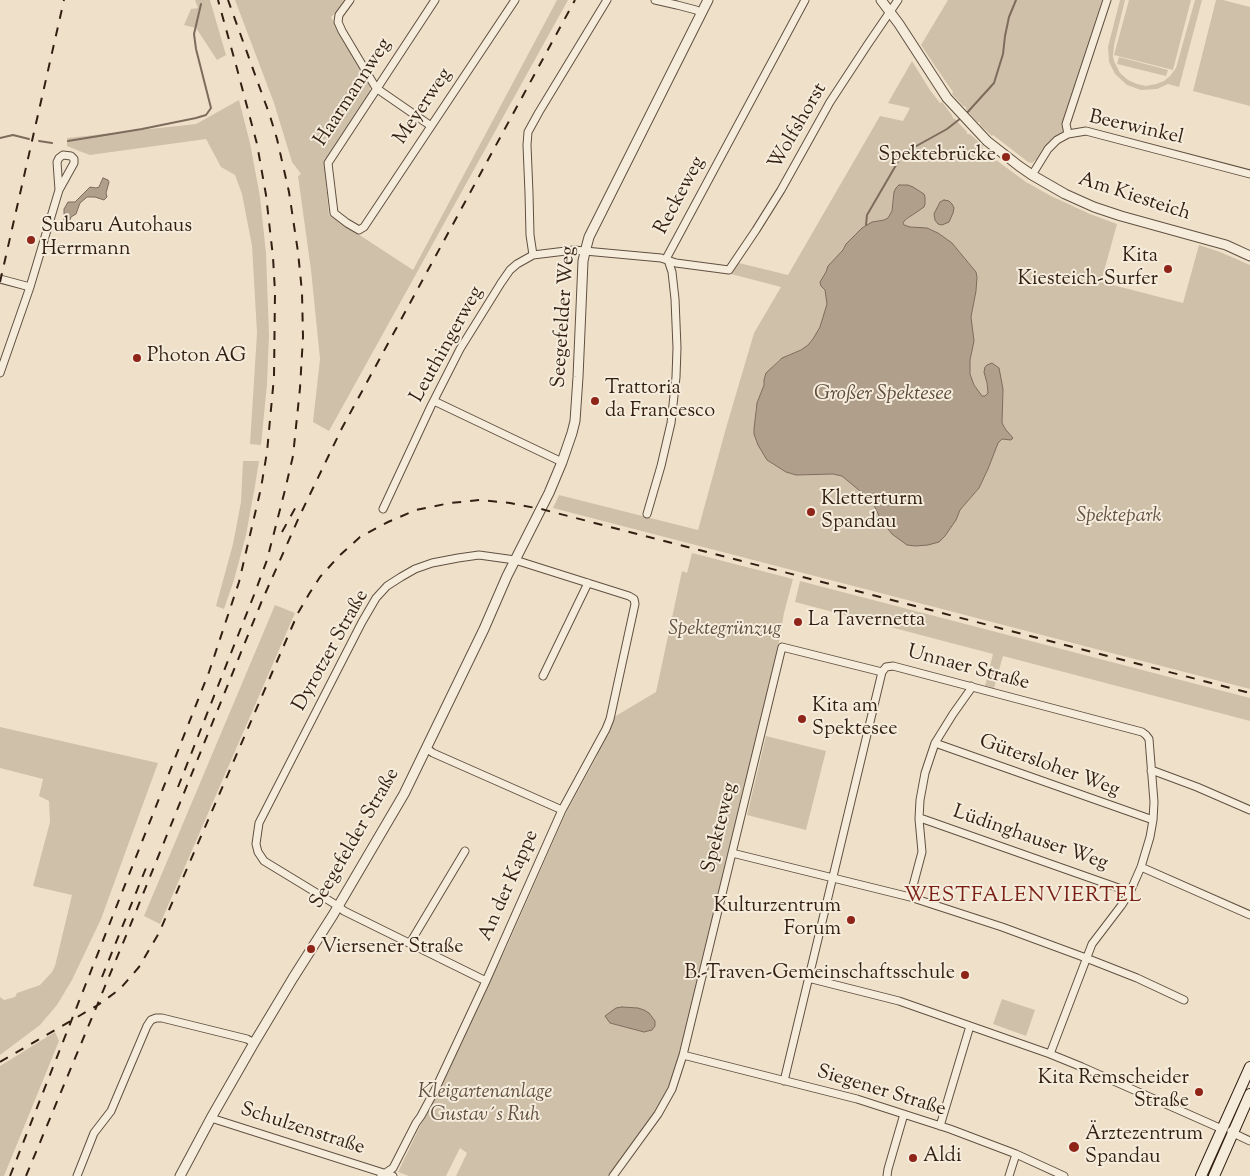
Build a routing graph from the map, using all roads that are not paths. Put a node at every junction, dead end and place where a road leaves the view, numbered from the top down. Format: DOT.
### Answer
graph roads {
  1 [pos="350,0"];
  2 [pos="435,0"];
  3 [pos="515,0"];
  4 [pos="607,0"];
  5 [pos="655,0"];
  6 [pos="708,0"];
  7 [pos="805,0"];
  8 [pos="880,0"];
  9 [pos="898,0"];
  10 [pos="1107,0"];
  11 [pos="890,11"];
  12 [pos="702,13"];
  13 [pos="376,88"];
  14 [pos="431,126"];
  15 [pos="1068,134"];
  16 [pos="1250,174"];
  17 [pos="1032,175"];
  18 [pos="59,190"];
  19 [pos="359,230"];
  20 [pos="584,252"];
  21 [pos="533,255"];
  22 [pos="1250,256"];
  23 [pos="667,260"];
  24 [pos="729,270"];
  25 [pos="0,279"];
  26 [pos="30,287"];
  27 [pos="0,373"];
  28 [pos="434,401"];
  29 [pos="562,462"];
  30 [pos="382,509"];
  31 [pos="541,509"];
  32 [pos="647,514"];
  33 [pos="515,560"];
  34 [pos="588,584"];
  35 [pos="634,599"];
  36 [pos="782,646"];
  37 [pos="882,672"];
  38 [pos="542,676"];
  39 [pos="971,686"];
  40 [pos="936,743"];
  41 [pos="426,748"];
  42 [pos="1151,771"];
  43 [pos="562,810"];
  44 [pos="1250,810"];
  45 [pos="919,819"];
  46 [pos="1153,820"];
  47 [pos="465,851"];
  48 [pos="732,853"];
  49 [pos="1141,867"];
  50 [pos="832,877"];
  51 [pos="1130,892"];
  52 [pos="910,897"];
  53 [pos="338,906"];
  54 [pos="1250,915"];
  55 [pos="410,943"];
  56 [pos="1086,958"];
  57 [pos="808,978"];
  58 [pos="486,981"];
  59 [pos="1184,1000"];
  60 [pos="970,1026"];
  61 [pos="254,1043"];
  62 [pos="1050,1054"];
  63 [pos="682,1055"];
  64 [pos="1250,1067"];
  65 [pos="784,1081"];
  66 [pos="1250,1094"];
  67 [pos="904,1114"];
  68 [pos="211,1118"];
  69 [pos="1224,1125"];
  70 [pos="940,1126"];
  71 [pos="1233,1133"];
  72 [pos="1250,1141"];
  73 [pos="1016,1154"];
  74 [pos="383,1175"];
  75 [pos="77,1176"];
  76 [pos="180,1176"];
  77 [pos="393,1176"];
  78 [pos="613,1176"];
  79 [pos="887,1176"];
  80 [pos="1010,1176"];
  81 [pos="1064,1176"];
  82 [pos="1201,1176"];
  83 [pos="1214,1176"];
  1 -- 13 [label="street"];
  2 -- 13 [label="street, Haarmannweg"];
  3 -- 14 [label="street, Meyerweg"];
  4 -- 21 [label="street"];
  5 -- 12 [label="street"];
  6 -- 12 [label="street, Seegefelder Weg"];
  7 -- 23 [label="street, Reckeweg"];
  8 -- 11 [label="street, Am Kiesteich"];
  9 -- 11 [label="street, Wolfshorst"];
  10 -- 15 [label="street"];
  11 -- 17 [label="street, Am Kiesteich"];
  11 -- 24 [label="street, Wolfshorst"];
  12 -- 20 [label="street, Seegefelder Weg"];
  13 -- 14 [label="street"];
  13 -- 19 [label="street, Haarmannweg"];
  14 -- 19 [label="street, Meyerweg"];
  15 -- 16 [label="street, Beerwinkel"];
  15 -- 17 [label="street, Beerwinkel"];
  17 -- 22 [label="street, Am Kiesteich"];
  18 -- 26 [label="street"];
  20 -- 21 [label="street, Leuthingerweg"];
  20 -- 23 [label="street, Leuthingerweg"];
  20 -- 29 [label="street, Seegefelder Weg"];
  21 -- 28 [label="street, Leuthingerweg"];
  23 -- 24 [label="street, Leuthingerweg"];
  23 -- 32 [label="street, Reckeweg"];
  25 -- 26 [label="street"];
  26 -- 27 [label="street"];
  28 -- 29 [label="street"];
  28 -- 30 [label="street, Leuthingerweg"];
  29 -- 31 [label="street, Seegefelder Weg"];
  31 -- 33 [label="street, Seegefelder Straße"];
  33 -- 34 [label="street, Dyrotzer Straße"];
  33 -- 41 [label="street, Seegefelder Straße"];
  33 -- 53 [label="street, Dyrotzer Straße"];
  34 -- 35 [label="street, Dyrotzer Straße"];
  34 -- 38 [label="street"];
  35 -- 43 [label="street, An der Kappe"];
  36 -- 37 [label="street, Unnaer Straße"];
  36 -- 48 [label="street, Spekteweg"];
  37 -- 39 [label="street, Unnaer Straße"];
  37 -- 50 [label="street"];
  39 -- 40 [label="street"];
  39 -- 42 [label="street, Unnaer Straße"];
  40 -- 45 [label="street"];
  40 -- 46 [label="street, Gütersloher Weg"];
  41 -- 43 [label="street"];
  41 -- 53 [label="street, Seegefelder Straße"];
  42 -- 44 [label="street"];
  42 -- 46 [label="street"];
  43 -- 58 [label="street, An der Kappe"];
  45 -- 51 [label="street, Lüdinghauser Weg"];
  45 -- 52 [label="street"];
  46 -- 49 [label="street"];
  47 -- 55 [label="street"];
  48 -- 50 [label="street"];
  48 -- 63 [label="street, Spekteweg"];
  49 -- 51 [label="street"];
  49 -- 54 [label="street"];
  50 -- 52 [label="street"];
  50 -- 57 [label="street"];
  51 -- 56 [label="street"];
  52 -- 56 [label="street"];
  53 -- 55 [label="street"];
  53 -- 61 [label="street, Seegefelder Straße"];
  55 -- 58 [label="street"];
  56 -- 59 [label="street"];
  56 -- 62 [label="street"];
  57 -- 60 [label="street"];
  57 -- 65 [label="street"];
  58 -- 74 [label="street, An der Kappe"];
  60 -- 62 [label="street"];
  60 -- 70 [label="street"];
  61 -- 68 [label="street, Seegefelder Straße"];
  61 -- 75 [label="street"];
  62 -- 69 [label="street"];
  63 -- 65 [label="street, Siegener Straße"];
  63 -- 78 [label="street, Spekteweg"];
  64 -- 69 [label="main road"];
  65 -- 67 [label="street, Siegener Straße"];
  66 -- 71 [label="main road"];
  67 -- 70 [label="street, Siegener Straße"];
  67 -- 79 [label="street"];
  68 -- 74 [label="street, Schulzenstraße"];
  68 -- 76 [label="street, Seegefelder Straße"];
  69 -- 71 [label="street"];
  69 -- 82 [label="main road"];
  70 -- 73 [label="street, Siegener Straße"];
  71 -- 72 [label="street"];
  71 -- 83 [label="main road"];
  73 -- 80 [label="street"];
  73 -- 81 [label="street, Siegener Straße"];
  74 -- 77 [label="street"];
}
